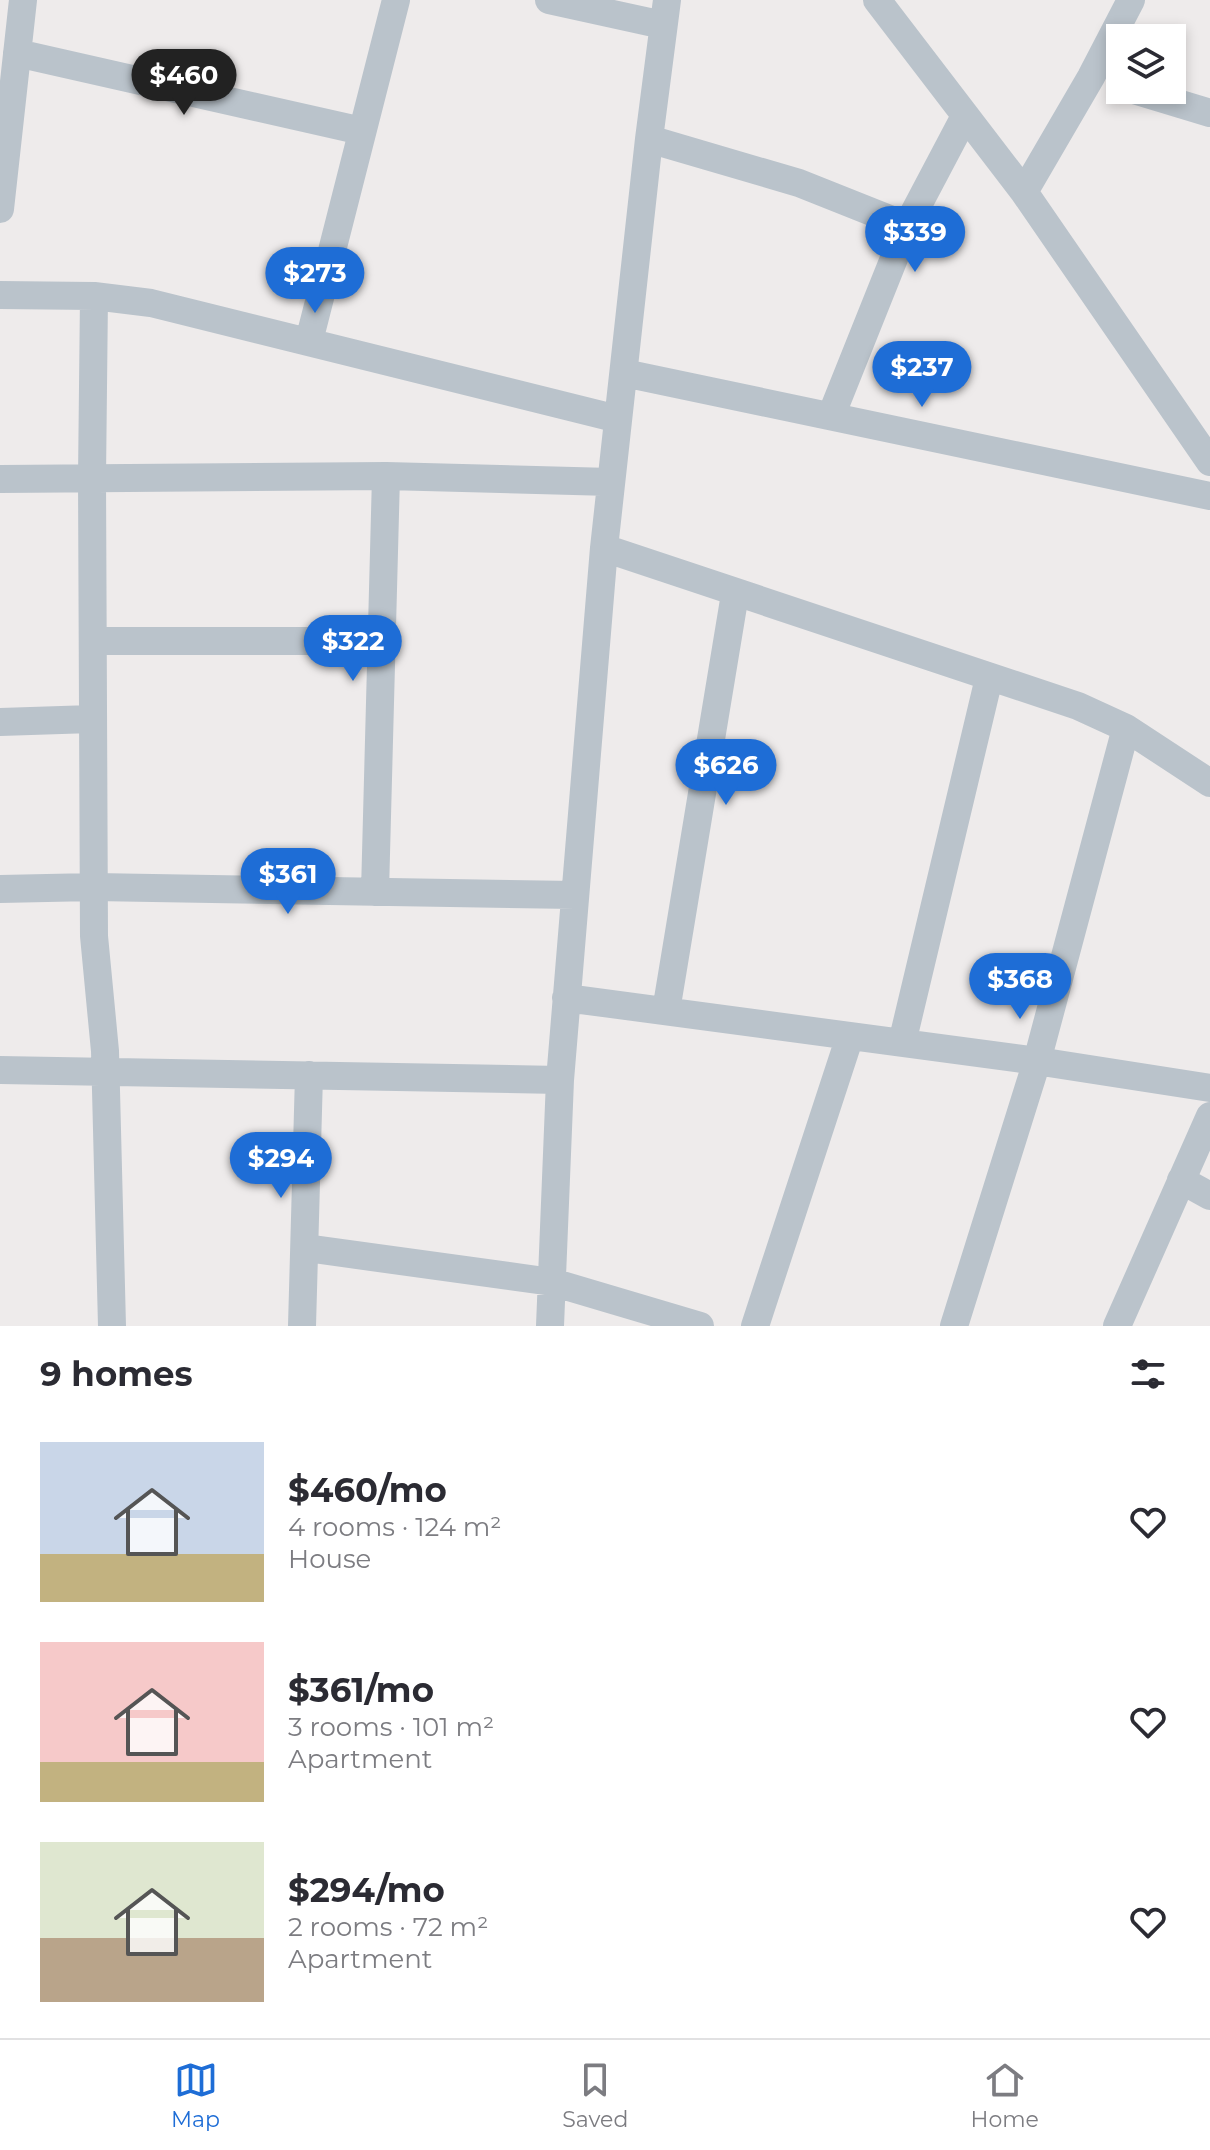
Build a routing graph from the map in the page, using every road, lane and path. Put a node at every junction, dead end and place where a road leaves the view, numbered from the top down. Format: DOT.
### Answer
graph roads {
  1 [pos="23,0"];
  2 [pos="396,0"];
  3 [pos="549,0"];
  4 [pos="877,0"];
  5 [pos="1131,0"];
  6 [pos="665,13"];
  7 [pos="17,53"];
  8 [pos="1091,77"];
  9 [pos="1106,82"];
  10 [pos="1180,104"];
  11 [pos="1210,113"];
  12 [pos="965,116"];
  13 [pos="362,131"];
  14 [pos="649,139"];
  15 [pos="1024,192"];
  16 [pos="0,209"];
  17 [pos="907,226"];
  18 [pos="0,295"];
  19 [pos="94,296"];
  20 [pos="309,341"];
  21 [pos="624,373"];
  22 [pos="831,416"];
  23 [pos="618,419"];
  24 [pos="1210,462"];
  25 [pos="386,476"];
  26 [pos="92,478"];
  27 [pos="0,479"];
  28 [pos="611,482"];
  29 [pos="1210,496"];
  30 [pos="604,548"];
  31 [pos="735,594"];
  32 [pos="93,641"];
  33 [pos="380,641"];
  34 [pos="989,678"];
  35 [pos="92,719"];
  36 [pos="0,722"];
  37 [pos="1126,728"];
  38 [pos="1210,783"];
  39 [pos="94,887"];
  40 [pos="0,889"];
  41 [pos="375,892"];
  42 [pos="575,895"];
  43 [pos="566,998"];
  44 [pos="666,1011"];
  45 [pos="850,1036"];
  46 [pos="902,1043"];
  47 [pos="1037,1061"];
  48 [pos="0,1070"];
  49 [pos="105,1073"];
  50 [pos="309,1075"];
  51 [pos="560,1080"];
  52 [pos="1210,1088"];
  53 [pos="1210,1116"];
  54 [pos="1181,1180"];
  55 [pos="1210,1196"];
  56 [pos="306,1248"];
  57 [pos="552,1282"];
  58 [pos="112,1326"];
  59 [pos="302,1326"];
  60 [pos="550,1326"];
  61 [pos="700,1326"];
  62 [pos="755,1326"];
  63 [pos="954,1326"];
  64 [pos="1117,1326"];
  1 -- 7 [label="street"];
  2 -- 13 [label="street"];
  3 -- 6 [label="street"];
  4 -- 12 [label="street"];
  5 -- 8 [label="street"];
  6 -- 14 [label="street"];
  7 -- 13 [label="street"];
  7 -- 16 [label="street"];
  8 -- 9 [label="street"];
  8 -- 15 [label="street"];
  10 -- 11 [label="street"];
  12 -- 15 [label="street"];
  12 -- 17 [label="street"];
  13 -- 20 [label="street"];
  14 -- 17 [label="street"];
  14 -- 21 [label="street"];
  15 -- 24 [label="street"];
  17 -- 22 [label="street"];
  18 -- 19 [label="street"];
  19 -- 20 [label="street"];
  19 -- 26 [label="street"];
  20 -- 23 [label="street"];
  21 -- 22 [label="street"];
  21 -- 23 [label="street"];
  22 -- 29 [label="street"];
  23 -- 28 [label="street"];
  25 -- 26 [label="street"];
  25 -- 28 [label="street"];
  25 -- 33 [label="street"];
  26 -- 27 [label="street"];
  26 -- 32 [label="street"];
  28 -- 30 [label="street"];
  30 -- 31 [label="street"];
  30 -- 42 [label="street"];
  31 -- 34 [label="street"];
  31 -- 44 [label="street"];
  32 -- 33 [label="street"];
  32 -- 35 [label="street"];
  33 -- 41 [label="street"];
  34 -- 37 [label="street"];
  34 -- 46 [label="street"];
  35 -- 36 [label="street"];
  35 -- 39 [label="street"];
  37 -- 38 [label="street"];
  37 -- 47 [label="street"];
  39 -- 40 [label="street"];
  39 -- 41 [label="street"];
  39 -- 49 [label="street"];
  41 -- 42 [label="street"];
  42 -- 43 [label="street"];
  43 -- 44 [label="street"];
  43 -- 51 [label="street"];
  44 -- 45 [label="street"];
  45 -- 46 [label="street"];
  45 -- 62 [label="street"];
  46 -- 47 [label="street"];
  47 -- 52 [label="street"];
  47 -- 63 [label="street"];
  48 -- 49 [label="street"];
  49 -- 50 [label="street"];
  49 -- 58 [label="street"];
  50 -- 51 [label="street"];
  50 -- 56 [label="street"];
  51 -- 57 [label="street"];
  53 -- 54 [label="street"];
  54 -- 55 [label="street"];
  54 -- 64 [label="street"];
  56 -- 57 [label="street"];
  56 -- 59 [label="street"];
  57 -- 60 [label="street"];
  57 -- 61 [label="street"];
}
